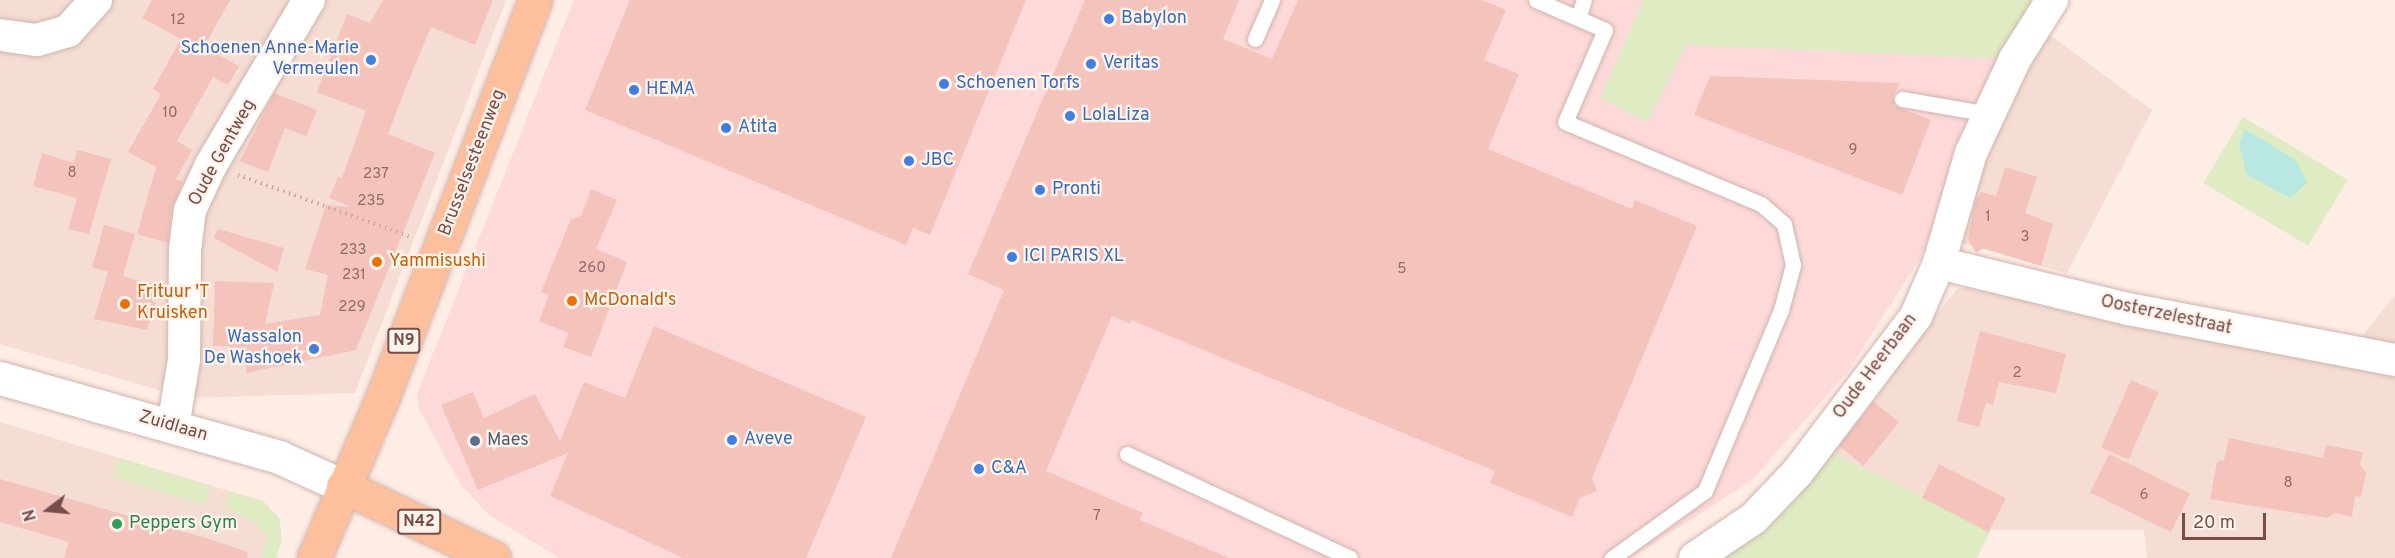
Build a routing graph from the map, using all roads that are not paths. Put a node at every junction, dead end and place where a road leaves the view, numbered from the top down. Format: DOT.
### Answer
graph roads {
  1 [pos="96,0"];
  2 [pos="309,0"];
  3 [pos="536,0"];
  4 [pos="1272,0"];
  5 [pos="1536,0"];
  6 [pos="1584,0"];
  7 [pos="2052,0"];
  8 [pos="1578,18"];
  9 [pos="0,35"];
  10 [pos="1255,39"];
  11 [pos="1902,99"];
  12 [pos="1989,114"];
  13 [pos="1940,263"];
  14 [pos="2395,360"];
  15 [pos="0,378"];
  16 [pos="173,427"];
  17 [pos="1127,454"];
  18 [pos="343,486"];
  19 [pos="314,558"];
  20 [pos="494,558"];
  21 [pos="1350,558"];
  22 [pos="1612,558"];
  23 [pos="1695,558"];
  1 -- 9 [label="street"];
  2 -- 16 [label="street, Oude Gentweg"];
  3 -- 18 [label="main road, Brusselsesteenweg / N9"];
  4 -- 10 [label="lane"];
  5 -- 8 [label="lane"];
  6 -- 8 [label="lane"];
  7 -- 12 [label="street, Oude Heerbaan"];
  8 -- 22 [label="lane"];
  11 -- 12 [label="lane"];
  12 -- 13 [label="street, Oude Heerbaan"];
  13 -- 14 [label="street, Oosterzelestraat"];
  13 -- 23 [label="street, Oude Heerbaan"];
  15 -- 16 [label="main road, Zuidlaan"];
  16 -- 18 [label="main road, Zuidlaan"];
  17 -- 21 [label="lane"];
  18 -- 19 [label="main road, Brusselsesteenweg / N9"];
  18 -- 20 [label="main road, N42"];
}
